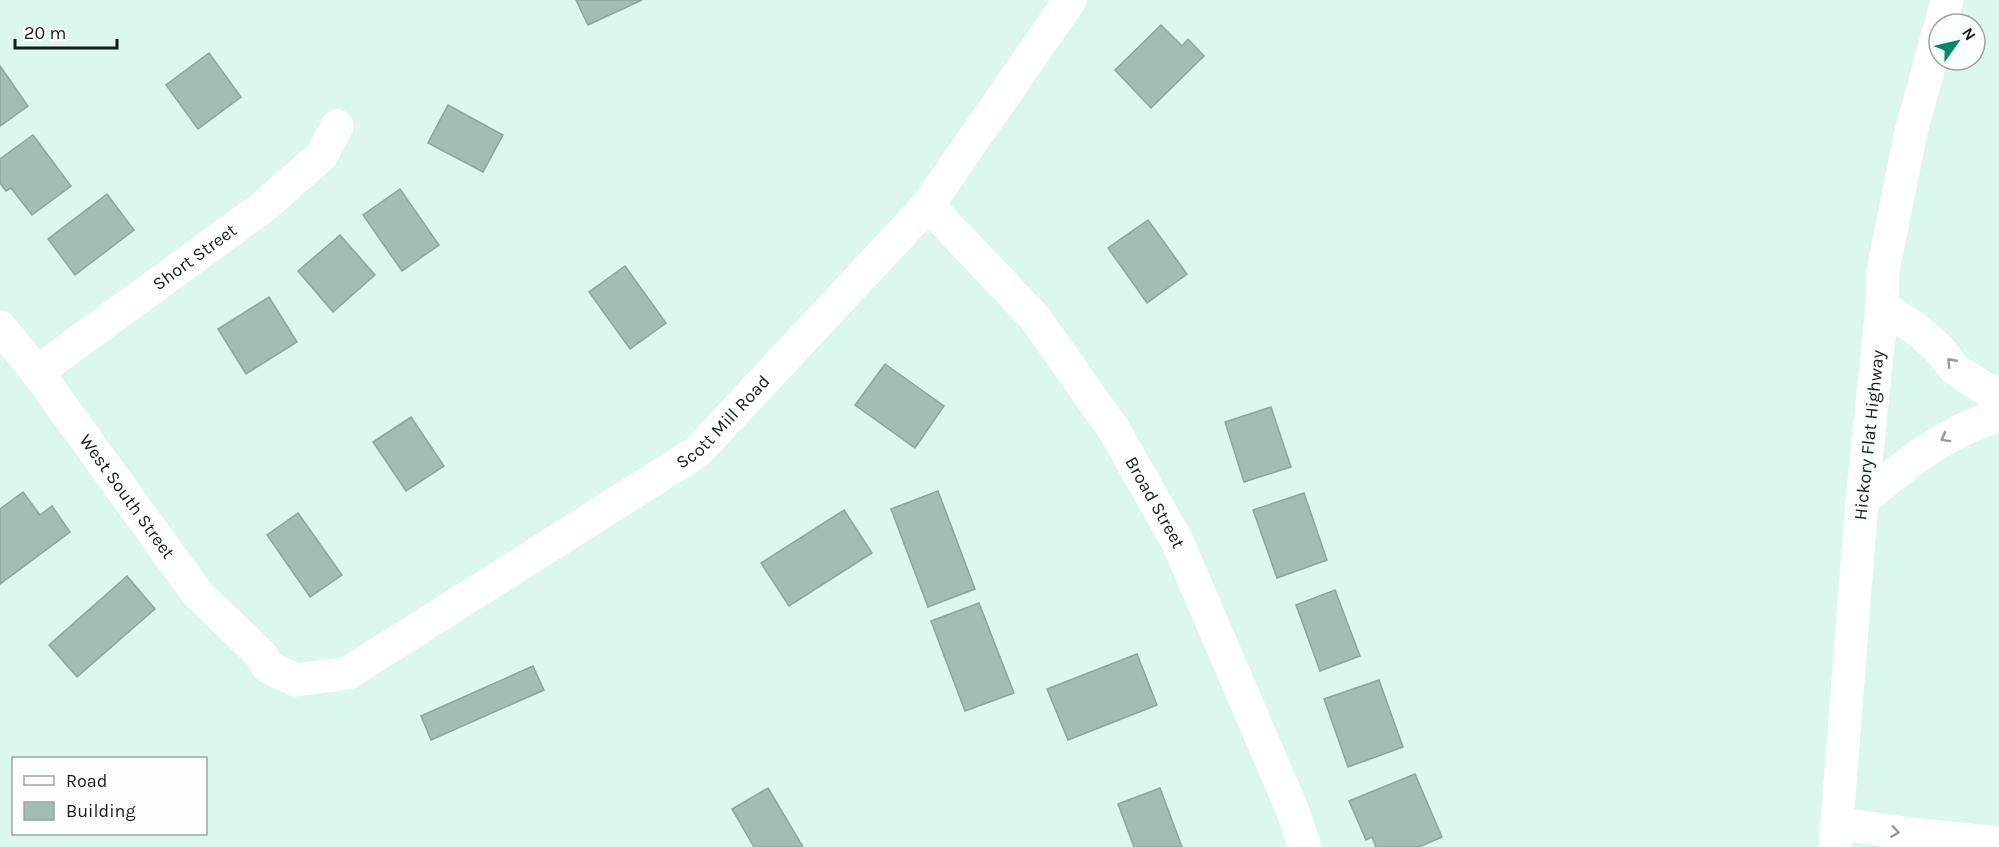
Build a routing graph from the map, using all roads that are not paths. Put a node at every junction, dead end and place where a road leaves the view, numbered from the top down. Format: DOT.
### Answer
graph roads {
  1 [pos="1070,0"];
  2 [pos="1928,72"];
  3 [pos="337,126"];
  4 [pos="928,205"];
  5 [pos="1882,306"];
  6 [pos="0,327"];
  7 [pos="37,372"];
  8 [pos="1999,394"];
  9 [pos="1999,415"];
  10 [pos="1862,501"];
  11 [pos="262,656"];
  12 [pos="1836,835"];
  13 [pos="1999,843"];
  14 [pos="1305,847"];
  1 -- 4 [label="main road, Scott Mill Road"];
  2 -- 5 [label="main road, Hickory Flat Highway"];
  3 -- 7 [label="main road, Short Street"];
  4 -- 11 [label="main road, Scott Mill Road"];
  4 -- 14 [label="main road, Broad Street"];
  8 -- 5 [label="main road, one-way"];
  5 -- 10 [label="main road, Hickory Flat Highway"];
  6 -- 7 [label="main road, West South Street"];
  7 -- 11 [label="main road, West South Street"];
  9 -- 10 [label="main road, one-way"];
  10 -- 12 [label="main road, Hickory Flat Highway"];
  12 -- 13 [label="main road, one-way"];
}
